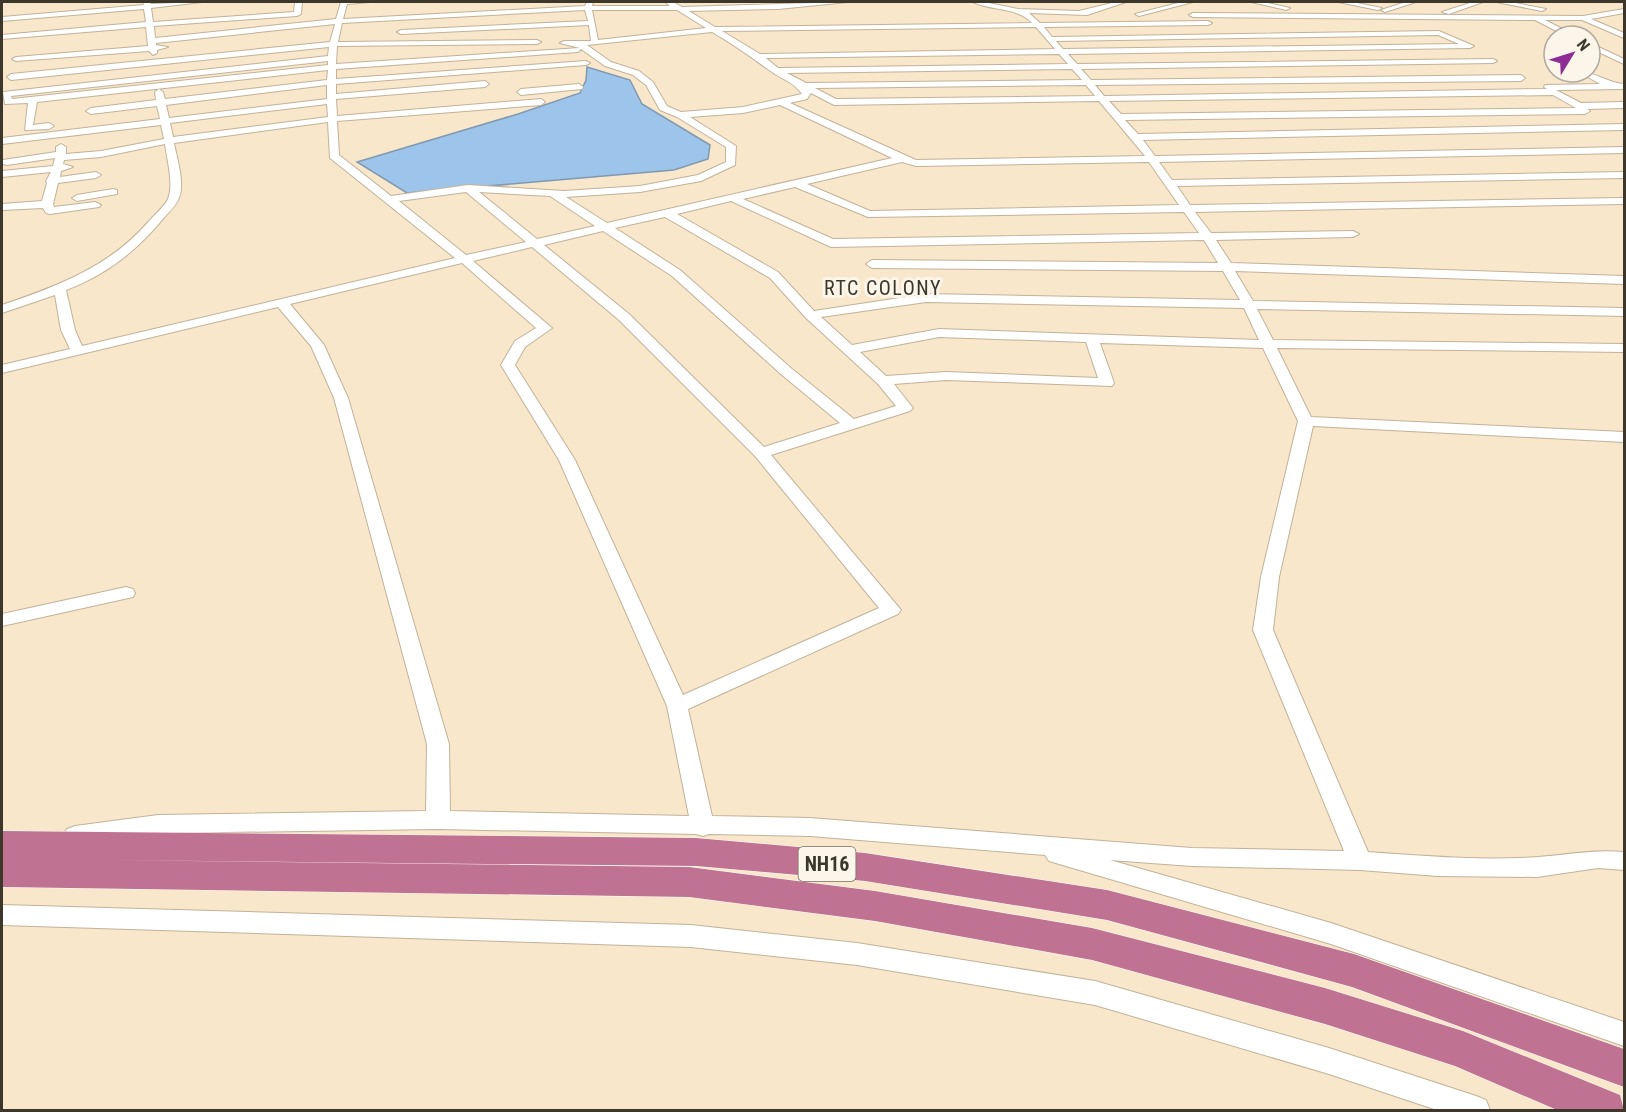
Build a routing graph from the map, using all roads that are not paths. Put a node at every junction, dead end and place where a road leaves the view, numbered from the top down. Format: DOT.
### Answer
graph roads {
  1 [pos="2,2"];
  2 [pos="12,2"];
  3 [pos="37,2"];
  4 [pos="47,2"];
  5 [pos="298,2"];
  6 [pos="304,2"];
  7 [pos="366,2"];
  8 [pos="601,2"];
  9 [pos="720,2"];
  10 [pos="794,2"];
  11 [pos="844,2"];
  12 [pos="977,2"];
  13 [pos="1123,2"];
  14 [pos="1149,2"];
  15 [pos="1189,2"];
  16 [pos="1255,2"];
  17 [pos="1342,2"];
  18 [pos="1412,2"];
  19 [pos="1479,2"];
  20 [pos="1500,2"];
  21 [pos="197,4"];
  22 [pos="674,4"];
  23 [pos="1038,4"];
  24 [pos="147,5"];
  25 [pos="776,6"];
  26 [pos="1171,6"];
  27 [pos="375,7"];
  28 [pos="2,8"];
  29 [pos="1542,9"];
  30 [pos="1014,10"];
  31 [pos="1385,10"];
  32 [pos="330,11"];
  33 [pos="590,11"];
  34 [pos="1624,11"];
  35 [pos="308,13"];
  36 [pos="1078,13"];
  37 [pos="2,14"];
  38 [pos="297,14"];
  39 [pos="489,14"];
  40 [pos="1119,14"];
  41 [pos="1129,14"];
  42 [pos="1139,14"];
  43 [pos="1197,15"];
  44 [pos="1330,16"];
  45 [pos="1427,18"];
  46 [pos="1534,18"];
  47 [pos="1583,18"];
  48 [pos="2,19"];
  49 [pos="191,21"];
  50 [pos="1208,23"];
  51 [pos="1547,24"];
  52 [pos="23,25"];
  53 [pos="1038,25"];
  54 [pos="715,29"];
  55 [pos="2,31"];
  56 [pos="394,33"];
  57 [pos="359,35"];
  58 [pos="548,35"];
  59 [pos="560,35"];
  60 [pos="239,36"];
  61 [pos="1225,36"];
  62 [pos="1623,36"];
  63 [pos="2,37"];
  64 [pos="595,38"];
  65 [pos="1050,39"];
  66 [pos="489,40"];
  67 [pos="1613,41"];
  68 [pos="439,43"];
  69 [pos="578,46"];
  70 [pos="1470,46"];
  71 [pos="1242,50"];
  72 [pos="1602,50"];
  73 [pos="1062,53"];
  74 [pos="336,55"];
  75 [pos="758,56"];
  76 [pos="442,60"];
  77 [pos="1493,61"];
  78 [pos="1624,62"];
  79 [pos="586,63"];
  80 [pos="1260,64"];
  81 [pos="1074,66"];
  82 [pos="1613,70"];
  83 [pos="1624,70"];
  84 [pos="10,71"];
  85 [pos="776,71"];
  86 [pos="445,75"];
  87 [pos="1280,79"];
  88 [pos="157,80"];
  89 [pos="1087,82"];
  90 [pos="1532,82"];
  91 [pos="1602,82"];
  92 [pos="492,83"];
  93 [pos="801,86"];
  94 [pos="447,87"];
  95 [pos="579,87"];
  96 [pos="1613,87"];
  97 [pos="1624,87"];
  98 [pos="1556,92"];
  99 [pos="1624,92"];
  100 [pos="509,93"];
  101 [pos="1302,96"];
  102 [pos="33,99"];
  103 [pos="1102,99"];
  104 [pos="541,102"];
  105 [pos="781,102"];
  106 [pos="81,103"];
  107 [pos="1624,105"];
  108 [pos="344,107"];
  109 [pos="1582,108"];
  110 [pos="1324,114"];
  111 [pos="91,115"];
  112 [pos="453,115"];
  113 [pos="680,115"];
  114 [pos="1117,117"];
  115 [pos="1606,127"];
  116 [pos="1624,127"];
  117 [pos="28,128"];
  118 [pos="10,129"];
  119 [pos="1348,133"];
  120 [pos="1135,137"];
  121 [pos="2,141"];
  122 [pos="1624,142"];
  123 [pos="1624,150"];
  124 [pos="60,152"];
  125 [pos="1377,155"];
  126 [pos="902,159"];
  127 [pos="1153,160"];
  128 [pos="2,162"];
  129 [pos="102,164"];
  130 [pos="2,174"];
  131 [pos="96,175"];
  132 [pos="1624,175"];
  133 [pos="1407,179"];
  134 [pos="55,180"];
  135 [pos="796,183"];
  136 [pos="1169,183"];
  137 [pos="2,185"];
  138 [pos="468,188"];
  139 [pos="111,189"];
  140 [pos="550,191"];
  141 [pos="733,198"];
  142 [pos="49,200"];
  143 [pos="390,200"];
  144 [pos="1624,201"];
  145 [pos="95,205"];
  146 [pos="1440,205"];
  147 [pos="2,207"];
  148 [pos="1189,210"];
  149 [pos="668,213"];
  150 [pos="607,227"];
  151 [pos="1353,234"];
  152 [pos="1208,238"];
  153 [pos="534,243"];
  154 [pos="465,259"];
  155 [pos="872,264"];
  156 [pos="1227,267"];
  157 [pos="1624,280"];
  158 [pos="60,290"];
  159 [pos="281,302"];
  160 [pos="2,303"];
  161 [pos="18,304"];
  162 [pos="1248,304"];
  163 [pos="2,309"];
  164 [pos="1624,312"];
  165 [pos="811,315"];
  166 [pos="1092,338"];
  167 [pos="1268,344"];
  168 [pos="1624,348"];
  169 [pos="848,350"];
  170 [pos="78,352"];
  171 [pos="2,369"];
  172 [pos="883,381"];
  173 [pos="1306,420"];
  174 [pos="852,425"];
  175 [pos="1624,437"];
  176 [pos="761,453"];
  177 [pos="126,593"];
  178 [pos="2,620"];
  179 [pos="677,706"];
  180 [pos="438,820"];
  181 [pos="702,827"];
  182 [pos="1021,844"];
  183 [pos="2,852"];
  184 [pos="1360,861"];
  185 [pos="1624,862"];
  186 [pos="2,915"];
  187 [pos="1624,1034"];
  188 [pos="1624,1068"];
  189 [pos="1476,1110"];
  190 [pos="1605,1110"];
  1 -- 2 [label="street"];
  3 -- 4 [label="street"];
  3 -- 52 [label="street"];
  5 -- 6 [label="street"];
  5 -- 38 [label="street"];
  7 -- 74 [label="street"];
  8 -- 22 [label="street"];
  9 -- 22 [label="street"];
  10 -- 25 [label="street"];
  11 -- 25 [label="street"];
  12 -- 30 [label="street"];
  13 -- 36 [label="street"];
  14 -- 26 [label="street"];
  15 -- 26 [label="street"];
  16 -- 44 [label="street"];
  17 -- 31 [label="street"];
  18 -- 31 [label="street"];
  19 -- 45 [label="street"];
  20 -- 29 [label="street"];
  21 -- 24 [label="street"];
  21 -- 49 [label="street"];
  22 -- 25 [label="street"];
  22 -- 33 [label="street"];
  22 -- 54 [label="street"];
  23 -- 30 [label="street"];
  24 -- 52 [label="street"];
  24 -- 52 [label="street"];
  24 -- 88 [label="street"];
  26 -- 42 [label="street"];
  27 -- 74 [label="street"];
  28 -- 52 [label="street"];
  30 -- 36 [label="street"];
  30 -- 53 [label="street"];
  31 -- 45 [label="street"];
  32 -- 74 [label="street"];
  33 -- 39 [label="street"];
  33 -- 39 [label="street"];
  33 -- 64 [label="street"];
  34 -- 47 [label="street"];
  35 -- 38 [label="street"];
  36 -- 40 [label="street"];
  37 -- 52 [label="street"];
  38 -- 60 [label="street"];
  39 -- 56 [label="street"];
  39 -- 66 [label="street"];
  39 -- 74 [label="street"];
  39 -- 74 [label="street"];
  41 -- 42 [label="street"];
  42 -- 43 [label="street"];
  43 -- 44 [label="street"];
  43 -- 50 [label="street"];
  44 -- 45 [label="street"];
  45 -- 46 [label="street"];
  46 -- 47 [label="street"];
  46 -- 51 [label="street"];
  47 -- 62 [label="street"];
  48 -- 52 [label="street"];
  49 -- 60 [label="street"];
  49 -- 88 [label="street"];
  50 -- 53 [label="street"];
  50 -- 61 [label="street"];
  52 -- 55 [label="street"];
  52 -- 63 [label="street"];
  52 -- 88 [label="street"];
  53 -- 54 [label="street"];
  53 -- 65 [label="street"];
  54 -- 64 [label="street"];
  54 -- 75 [label="street"];
  57 -- 74 [label="street"];
  58 -- 66 [label="street"];
  59 -- 64 [label="street"];
  60 -- 74 [label="street"];
  60 -- 74 [label="street"];
  60 -- 74 [label="street"];
  60 -- 88 [label="street"];
  60 -- 88 [label="street"];
  60 -- 88 [label="street"];
  61 -- 65 [label="street"];
  61 -- 70 [label="street"];
  61 -- 71 [label="street"];
  62 -- 67 [label="street"];
  64 -- 69 [label="street"];
  65 -- 73 [label="street"];
  66 -- 68 [label="street"];
  66 -- 69 [label="street"];
  68 -- 74 [label="street"];
  68 -- 76 [label="street"];
  69 -- 76 [label="street"];
  69 -- 113 [label="street"];
  70 -- 71 [label="street"];
  70 -- 77 [label="street"];
  71 -- 73 [label="street"];
  71 -- 80 [label="street"];
  72 -- 78 [label="street"];
  73 -- 75 [label="street"];
  73 -- 81 [label="street"];
  74 -- 76 [label="street"];
  74 -- 86 [label="street"];
  74 -- 88 [label="street"];
  74 -- 88 [label="street"];
  74 -- 88 [label="street"];
  74 -- 88 [label="street"];
  74 -- 88 [label="street"];
  74 -- 94 [label="street"];
  74 -- 108 [label="street"];
  74 -- 112 [label="street"];
  74 -- 143 [label="street"];
  75 -- 85 [label="street"];
  76 -- 86 [label="street"];
  77 -- 80 [label="street"];
  77 -- 90 [label="street"];
  79 -- 86 [label="street"];
  80 -- 81 [label="street"];
  80 -- 87 [label="street"];
  81 -- 85 [label="street"];
  81 -- 89 [label="street"];
  82 -- 83 [label="street"];
  84 -- 88 [label="street"];
  84 -- 88 [label="street"];
  84 -- 102 [label="street"];
  85 -- 93 [label="street"];
  86 -- 94 [label="street"];
  87 -- 89 [label="street"];
  87 -- 90 [label="street"];
  87 -- 101 [label="street"];
  88 -- 102 [label="street"];
  88 -- 106 [label="street"];
  88 -- 111 [label="street"];
  88 -- 124 [label="street"];
  88 -- 124 [label="street"];
  88 -- 158 [label="street"];
  89 -- 93 [label="street"];
  89 -- 103 [label="street"];
  90 -- 96 [label="street"];
  90 -- 98 [label="street"];
  91 -- 96 [label="street"];
  92 -- 94 [label="street"];
  93 -- 103 [label="street"];
  93 -- 105 [label="street"];
  94 -- 112 [label="street"];
  95 -- 100 [label="street"];
  96 -- 97 [label="street"];
  96 -- 99 [label="street"];
  98 -- 101 [label="street"];
  98 -- 109 [label="street"];
  101 -- 103 [label="street"];
  101 -- 110 [label="street"];
  102 -- 117 [label="street"];
  103 -- 114 [label="street"];
  104 -- 112 [label="street"];
  105 -- 113 [label="street"];
  105 -- 126 [label="street"];
  107 -- 109 [label="street"];
  109 -- 110 [label="street"];
  109 -- 115 [label="street"];
  110 -- 114 [label="street"];
  110 -- 119 [label="street"];
  113 -- 140 [label="street"];
  114 -- 120 [label="street"];
  115 -- 116 [label="street"];
  115 -- 119 [label="street"];
  115 -- 122 [label="street"];
  117 -- 118 [label="street"];
  117 -- 124 [label="street"];
  119 -- 120 [label="street"];
  119 -- 125 [label="street"];
  120 -- 127 [label="street"];
  121 -- 124 [label="street"];
  123 -- 125 [label="street"];
  124 -- 128 [label="street"];
  124 -- 129 [label="street"];
  124 -- 130 [label="street"];
  124 -- 134 [label="street"];
  125 -- 127 [label="street"];
  125 -- 133 [label="street"];
  126 -- 127 [label="street"];
  126 -- 135 [label="street"];
  127 -- 136 [label="street"];
  131 -- 134 [label="street"];
  132 -- 133 [label="street"];
  133 -- 136 [label="street"];
  133 -- 146 [label="street"];
  134 -- 137 [label="street"];
  134 -- 142 [label="street"];
  135 -- 141 [label="street"];
  135 -- 148 [label="street"];
  136 -- 148 [label="street"];
  138 -- 140 [label="street"];
  138 -- 143 [label="street"];
  138 -- 153 [label="street"];
  139 -- 142 [label="street"];
  140 -- 150 [label="street"];
  141 -- 149 [label="street"];
  141 -- 152 [label="street"];
  142 -- 145 [label="street"];
  142 -- 147 [label="street"];
  143 -- 154 [label="street"];
  144 -- 146 [label="street"];
  146 -- 148 [label="street"];
  148 -- 152 [label="street"];
  149 -- 150 [label="street"];
  149 -- 165 [label="street"];
  150 -- 153 [label="street"];
  150 -- 174 [label="street"];
  151 -- 152 [label="street"];
  152 -- 156 [label="street"];
  153 -- 154 [label="street"];
  153 -- 176 [label="street"];
  154 -- 159 [label="street"];
  154 -- 179 [label="street"];
  155 -- 156 [label="street"];
  156 -- 157 [label="street"];
  156 -- 162 [label="street"];
  158 -- 161 [label="street"];
  158 -- 170 [label="street"];
  159 -- 170 [label="street"];
  159 -- 180 [label="street"];
  160 -- 161 [label="street"];
  161 -- 163 [label="street"];
  162 -- 164 [label="street"];
  162 -- 165 [label="street"];
  162 -- 167 [label="street"];
  165 -- 169 [label="street"];
  166 -- 167 [label="street"];
  166 -- 169 [label="street"];
  166 -- 172 [label="street"];
  167 -- 168 [label="street"];
  167 -- 173 [label="street"];
  169 -- 172 [label="street"];
  170 -- 171 [label="street"];
  172 -- 174 [label="street"];
  173 -- 175 [label="street"];
  173 -- 184 [label="street"];
  174 -- 176 [label="street"];
  176 -- 179 [label="street"];
  177 -- 178 [label="street"];
  179 -- 181 [label="street"];
  180 -- 181 [label="street"];
  180 -- 183 [label="street"];
  181 -- 182 [label="street"];
  182 -- 184 [label="street"];
  182 -- 187 [label="street"];
  183 -- 188 [label="highway, NH16"];
  183 -- 190 [label="highway, NH16"];
  184 -- 185 [label="street"];
  186 -- 189 [label="street"];
}
